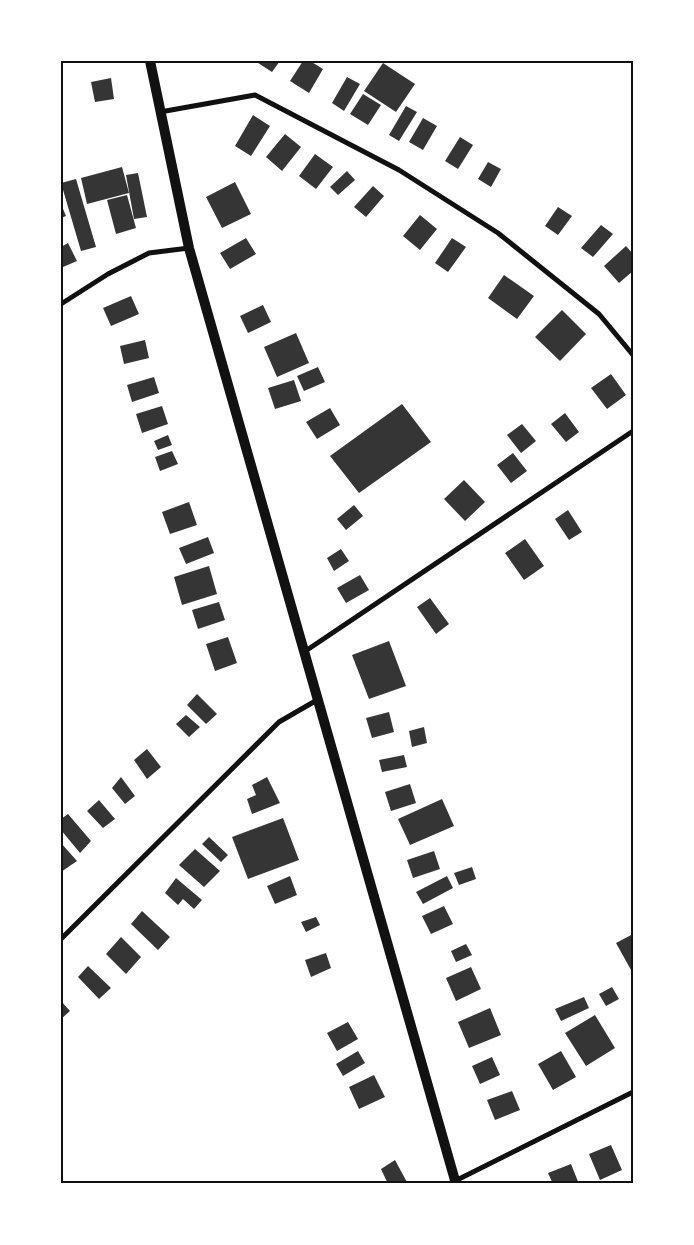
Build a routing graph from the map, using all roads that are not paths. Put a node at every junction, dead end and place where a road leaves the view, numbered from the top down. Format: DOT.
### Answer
graph roads {
  1 [pos="150,61"];
  2 [pos="160,112"];
  3 [pos="189,248"];
  4 [pos="61,304"];
  5 [pos="633,355"];
  6 [pos="633,431"];
  7 [pos="304,652"];
  8 [pos="318,700"];
  9 [pos="61,939"];
  10 [pos="633,1092"];
  11 [pos="453,1182"];
  1 -- 2 [label="main road"];
  2 -- 3 [label="main road"];
  2 -- 5 [label="street"];
  3 -- 4 [label="street"];
  3 -- 7 [label="main road"];
  6 -- 7 [label="street"];
  7 -- 8 [label="main road"];
  8 -- 9 [label="street"];
  8 -- 11 [label="main road"];
  10 -- 11 [label="street"];
}
